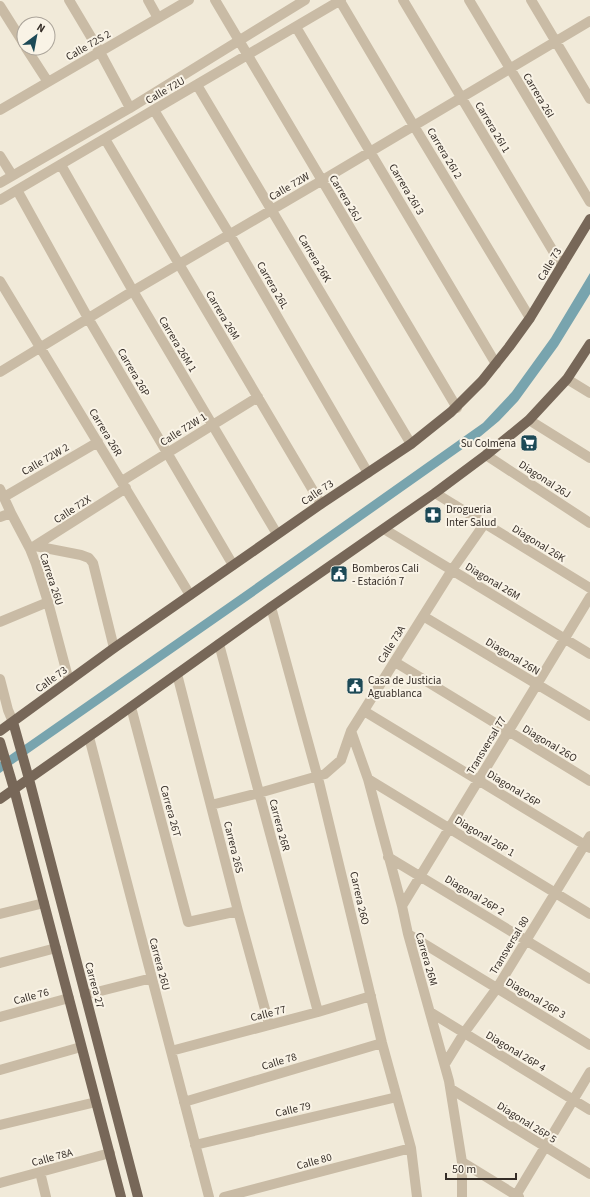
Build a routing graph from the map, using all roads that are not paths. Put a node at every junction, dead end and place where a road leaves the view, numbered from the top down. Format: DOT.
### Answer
graph roads {
  1 [pos="68,0"];
  2 [pos="148,0"];
  3 [pos="189,0"];
  4 [pos="215,0"];
  5 [pos="305,0"];
  6 [pos="341,0"];
  7 [pos="403,0"];
  8 [pos="469,0"];
  9 [pos="531,0"];
  10 [pos="0,6"];
  11 [pos="158,18"];
  12 [pos="590,21"];
  13 [pos="296,27"];
  14 [pos="16,31"];
  15 [pos="240,40"];
  16 [pos="555,42"];
  17 [pos="100,52"];
  18 [pos="248,55"];
  19 [pos="31,56"];
  20 [pos="510,69"];
  21 [pos="48,82"];
  22 [pos="197,85"];
  23 [pos="461,98"];
  24 [pos="590,99"];
  25 [pos="130,108"];
  26 [pos="0,110"];
  27 [pos="154,110"];
  28 [pos="414,126"];
  29 [pos="105,139"];
  30 [pos="371,152"];
  31 [pos="0,156"];
  32 [pos="61,165"];
  33 [pos="12,176"];
  34 [pos="321,181"];
  35 [pos="0,182"];
  36 [pos="17,190"];
  37 [pos="0,200"];
  38 [pos="590,202"];
  39 [pos="272,209"];
  40 [pos="590,219"];
  41 [pos="590,231"];
  42 [pos="230,235"];
  43 [pos="576,243"];
  44 [pos="180,265"];
  45 [pos="562,266"];
  46 [pos="0,281"];
  47 [pos="133,291"];
  48 [pos="88,318"];
  49 [pos="530,318"];
  50 [pos="590,344"];
  51 [pos="40,347"];
  52 [pos="496,364"];
  53 [pos="0,372"];
  54 [pos="567,379"];
  55 [pos="590,393"];
  56 [pos="258,397"];
  57 [pos="457,408"];
  58 [pos="529,420"];
  59 [pos="212,425"];
  60 [pos="98,442"];
  61 [pos="411,444"];
  62 [pos="167,453"];
  63 [pos="486,455"];
  64 [pos="590,458"];
  65 [pos="368,473"];
  66 [pos="124,485"];
  67 [pos="2,493"];
  68 [pos="435,493"];
  69 [pos="321,504"];
  70 [pos="11,513"];
  71 [pos="0,517"];
  72 [pos="590,523"];
  73 [pos="485,524"];
  74 [pos="384,529"];
  75 [pos="277,534"];
  76 [pos="33,548"];
  77 [pos="233,565"];
  78 [pos="452,570"];
  79 [pos="590,588"];
  80 [pos="190,595"];
  81 [pos="590,597"];
  82 [pos="48,602"];
  83 [pos="271,607"];
  84 [pos="424,616"];
  85 [pos="0,622"];
  86 [pos="565,638"];
  87 [pos="219,644"];
  88 [pos="114,648"];
  89 [pos="590,654"];
  90 [pos="395,662"];
  91 [pos="177,674"];
  92 [pos="0,678"];
  93 [pos="69,681"];
  94 [pos="537,684"];
  95 [pos="131,706"];
  96 [pos="364,711"];
  97 [pos="590,716"];
  98 [pos="13,722"];
  99 [pos="0,731"];
  100 [pos="351,731"];
  101 [pos="508,731"];
  102 [pos="89,737"];
  103 [pos="1,745"];
  104 [pos="318,776"];
  105 [pos="29,779"];
  106 [pos="368,779"];
  107 [pos="478,780"];
  108 [pos="590,782"];
  109 [pos="14,789"];
  110 [pos="259,793"];
  111 [pos="0,799"];
  112 [pos="211,805"];
  113 [pos="449,828"];
  114 [pos="590,836"];
  115 [pos="587,846"];
  116 [pos="388,857"];
  117 [pos="420,876"];
  118 [pos="555,893"];
  119 [pos="44,903"];
  120 [pos="402,906"];
  121 [pos="238,912"];
  122 [pos="0,914"];
  123 [pos="590,914"];
  124 [pos="408,934"];
  125 [pos="526,940"];
  126 [pos="56,948"];
  127 [pos="0,963"];
  128 [pos="152,978"];
  129 [pos="590,979"];
  130 [pos="497,988"];
  131 [pos="85,995"];
  132 [pos="370,996"];
  133 [pos="69,998"];
  134 [pos="318,1012"];
  135 [pos="430,1012"];
  136 [pos="0,1017"];
  137 [pos="269,1024"];
  138 [pos="464,1033"];
  139 [pos="382,1043"];
  140 [pos="590,1045"];
  141 [pos="81,1047"];
  142 [pos="170,1051"];
  143 [pos="445,1064"];
  144 [pos="0,1070"];
  145 [pos="590,1072"];
  146 [pos="451,1089"];
  147 [pos="397,1097"];
  148 [pos="573,1100"];
  149 [pos="96,1102"];
  150 [pos="184,1102"];
  151 [pos="590,1110"];
  152 [pos="0,1125"];
  153 [pos="195,1145"];
  154 [pos="545,1147"];
  155 [pos="411,1148"];
  156 [pos="110,1153"];
  157 [pos="462,1162"];
  158 [pos="40,1172"];
  159 [pos="590,1174"];
  160 [pos="0,1184"];
  161 [pos="517,1196"];
  162 [pos="46,1197"];
  163 [pos="121,1197"];
  164 [pos="138,1197"];
  165 [pos="209,1197"];
  166 [pos="224,1197"];
  167 [pos="417,1197"];
  168 [pos="462,1197"];
  1 -- 17 [label="street"];
  2 -- 11 [label="street"];
  3 -- 11 [label="street, Calle 72S 2"];
  4 -- 15 [label="street, Carrera 26J"];
  5 -- 15 [label="street, Calle 72U"];
  6 -- 13 [label="street, Calle 72U"];
  6 -- 28 [label="street, Carrera 26I 2"];
  7 -- 23 [label="street, Carrera 26I 1"];
  8 -- 20 [label="street, Carrera 26I"];
  9 -- 16 [label="street"];
  10 -- 14 [label="street"];
  11 -- 17 [label="street, Calle 72S 2"];
  12 -- 16 [label="street, Calle 72W"];
  13 -- 18 [label="street, Calle 72U"];
  13 -- 30 [label="street, Carrera 26I 3"];
  15 -- 18 [label="street, Carrera 26J"];
  15 -- 25 [label="street, Calle 72U"];
  16 -- 20 [label="street, Calle 72W"];
  16 -- 24 [label="street"];
  17 -- 21 [label="street, Calle 72S 2"];
  17 -- 25 [label="street"];
  18 -- 22 [label="street, Calle 72U"];
  18 -- 34 [label="street, Carrera 26J"];
  19 -- 21 [label="street"];
  20 -- 23 [label="street, Calle 72W"];
  20 -- 38 [label="street, Carrera 26I"];
  21 -- 26 [label="street, Calle 72S 2"];
  22 -- 27 [label="street, Calle 72U"];
  22 -- 39 [label="street, Carrera 26K"];
  23 -- 28 [label="street, Calle 72W"];
  23 -- 45 [label="street, Carrera 26I 1"];
  25 -- 33 [label="street, Calle 72U"];
  27 -- 29 [label="street, Calle 72U"];
  27 -- 42 [label="street, Carrera 26L"];
  28 -- 30 [label="street, Calle 72W"];
  28 -- 49 [label="street, Carrera 26I 2"];
  29 -- 32 [label="street, Calle 72U"];
  29 -- 44 [label="street, Carrera 26M"];
  30 -- 34 [label="street, Calle 72W"];
  30 -- 52 [label="street, Carrera 26I 3"];
  31 -- 33 [label="street"];
  32 -- 36 [label="street, Calle 72U"];
  32 -- 47 [label="street, Carrera 26M 1"];
  33 -- 35 [label="street, Calle 72U"];
  34 -- 39 [label="street, Calle 72W"];
  34 -- 57 [label="street, Carrera 26J"];
  36 -- 37 [label="street, Calle 72U"];
  36 -- 48 [label="street, Carrera 26P"];
  39 -- 42 [label="street, Calle 72W"];
  39 -- 61 [label="street, Carrera 26K"];
  40 -- 43 [label="main road, Calle 73"];
  41 -- 43 [label="main road"];
  42 -- 44 [label="street, Calle 72W"];
  42 -- 65 [label="street, Carrera 26L"];
  43 -- 45 [label="main road, Calle 73"];
  44 -- 47 [label="street, Calle 72W"];
  44 -- 56 [label="street, Carrera 26M"];
  45 -- 49 [label="main road, Calle 73"];
  46 -- 51 [label="street, Carrera 26R"];
  47 -- 48 [label="street, Calle 72W"];
  47 -- 59 [label="street, Carrera 26M 1"];
  48 -- 51 [label="street, Calle 72W"];
  48 -- 62 [label="street, Carrera 26P"];
  49 -- 52 [label="main road, Calle 73"];
  50 -- 54 [label="main road"];
  51 -- 53 [label="street, Calle 72W"];
  51 -- 60 [label="street, Carrera 26R"];
  52 -- 57 [label="main road, Calle 73"];
  54 -- 55 [label="street"];
  54 -- 58 [label="main road"];
  56 -- 59 [label="street, Calle 72W 1"];
  56 -- 69 [label="street, Carrera 26M"];
  57 -- 61 [label="main road, Calle 73"];
  58 -- 63 [label="main road"];
  58 -- 64 [label="street"];
  59 -- 62 [label="street, Calle 72W 1"];
  59 -- 75 [label="street, Carrera 26M 1"];
  60 -- 66 [label="street, Carrera 26R"];
  60 -- 67 [label="street, Calle 72W 2"];
  61 -- 65 [label="main road, Calle 73"];
  62 -- 66 [label="street, Calle 72W 1"];
  62 -- 77 [label="street, Carrera 26P"];
  63 -- 68 [label="main road"];
  63 -- 72 [label="street, Diagonal 26J"];
  65 -- 69 [label="main road, Calle 73"];
  66 -- 76 [label="street, Calle 72X"];
  66 -- 80 [label="street, Carrera 26R"];
  67 -- 70 [label="street, Carrera 26U"];
  68 -- 73 [label="street, Diagonal 26K"];
  68 -- 74 [label="main road"];
  69 -- 75 [label="main road, Calle 73"];
  70 -- 71 [label="street"];
  70 -- 76 [label="street, Carrera 26U"];
  73 -- 78 [label="street, Calle 73A"];
  73 -- 79 [label="street, Diagonal 26K"];
  74 -- 78 [label="street, Diagonal 26M"];
  74 -- 83 [label="main road"];
  75 -- 77 [label="main road, Calle 73"];
  76 -- 82 [label="street, Carrera 26U"];
  76 -- 88 [label="street"];
  77 -- 80 [label="main road, Calle 73"];
  78 -- 84 [label="street, Calle 73A"];
  78 -- 86 [label="street, Diagonal 26M"];
  80 -- 88 [label="main road, Calle 73"];
  81 -- 86 [label="street, Transversal 77"];
  82 -- 85 [label="street"];
  82 -- 93 [label="street, Carrera 26U"];
  83 -- 87 [label="main road"];
  83 -- 104 [label="street, Carrera 26O"];
  84 -- 90 [label="street, Calle 73A"];
  84 -- 94 [label="street, Diagonal 26N"];
  86 -- 89 [label="street, Diagonal 26M"];
  86 -- 94 [label="street, Transversal 77"];
  87 -- 91 [label="main road"];
  87 -- 110 [label="street, Carrera 26R"];
  88 -- 93 [label="main road, Calle 73"];
  90 -- 96 [label="street, Calle 73A"];
  90 -- 101 [label="street, Diagonal 26O"];
  91 -- 95 [label="main road"];
  91 -- 112 [label="street, Carrera 26S"];
  92 -- 98 [label="street"];
  93 -- 98 [label="main road, Calle 73"];
  94 -- 97 [label="street, Diagonal 26N"];
  94 -- 101 [label="street, Transversal 77"];
  95 -- 102 [label="main road"];
  95 -- 121 [label="street, Carrera 26T"];
  96 -- 100 [label="street, Calle 73A"];
  96 -- 107 [label="street, Diagonal 26P"];
  98 -- 99 [label="main road, Calle 73"];
  98 -- 105 [label="main road"];
  100 -- 104 [label="street, Calle 73A"];
  100 -- 106 [label="street, Carrera 26M"];
  101 -- 107 [label="street, Transversal 77"];
  101 -- 108 [label="street, Diagonal 26O"];
  102 -- 105 [label="main road"];
  102 -- 128 [label="street, Carrera 26U"];
  103 -- 109 [label="main road"];
  104 -- 110 [label="street"];
  104 -- 132 [label="street, Carrera 26O"];
  105 -- 109 [label="main road"];
  105 -- 131 [label="main road, Carrera 27"];
  106 -- 113 [label="street, Diagonal 26P 1"];
  106 -- 116 [label="street, Carrera 26M"];
  107 -- 113 [label="street, Transversal 77"];
  107 -- 115 [label="street, Diagonal 26P"];
  109 -- 111 [label="main road"];
  109 -- 119 [label="main road"];
  110 -- 112 [label="street"];
  110 -- 134 [label="street, Carrera 26R"];
  112 -- 121 [label="street, Carrera 26S"];
  113 -- 117 [label="street, Transversal 77"];
  113 -- 118 [label="street, Diagonal 26P 1"];
  114 -- 115 [label="street, Transversal 80"];
  115 -- 118 [label="street, Transversal 80"];
  116 -- 117 [label="street, Diagonal 26P 2"];
  116 -- 120 [label="street, Carrera 26M"];
  117 -- 120 [label="street, Transversal 77"];
  117 -- 125 [label="street, Diagonal 26P 2"];
  118 -- 123 [label="street, Diagonal 26P 1"];
  118 -- 125 [label="street, Transversal 80"];
  119 -- 122 [label="street"];
  119 -- 126 [label="main road"];
  120 -- 124 [label="street, Carrera 26M"];
  121 -- 137 [label="street, Carrera 26S"];
  124 -- 130 [label="street, Diagonal 26P 3"];
  124 -- 135 [label="street, Carrera 26M"];
  125 -- 129 [label="street, Diagonal 26P 2"];
  125 -- 130 [label="street, Transversal 80"];
  126 -- 127 [label="street"];
  126 -- 133 [label="main road"];
  128 -- 131 [label="street"];
  128 -- 142 [label="street, Carrera 26U"];
  130 -- 138 [label="street, Transversal 80"];
  130 -- 140 [label="street, Diagonal 26P 3"];
  131 -- 164 [label="main road, Carrera 27"];
  132 -- 134 [label="street, Calle 77"];
  132 -- 139 [label="street, Carrera 26O"];
  133 -- 136 [label="street, Calle 76"];
  133 -- 141 [label="main road"];
  134 -- 137 [label="street, Calle 77"];
  135 -- 138 [label="street, Diagonal 26P 4"];
  135 -- 143 [label="street, Carrera 26M"];
  137 -- 142 [label="street, Calle 77"];
  138 -- 143 [label="street, Transversal 80"];
  138 -- 148 [label="street, Diagonal 26P 4"];
  139 -- 147 [label="street, Carrera 26O"];
  139 -- 150 [label="street, Calle 78"];
  141 -- 144 [label="street"];
  141 -- 149 [label="main road"];
  142 -- 150 [label="street, Carrera 26U"];
  143 -- 146 [label="street, Carrera 26M"];
  145 -- 148 [label="street"];
  146 -- 154 [label="street, Diagonal 26P 5"];
  146 -- 157 [label="street, Carrera 26M"];
  147 -- 153 [label="street, Calle 79"];
  147 -- 155 [label="street, Carrera 26O"];
  148 -- 151 [label="street, Diagonal 26P 4"];
  148 -- 154 [label="street"];
  149 -- 152 [label="street"];
  149 -- 156 [label="main road"];
  150 -- 153 [label="street, Carrera 26U"];
  153 -- 165 [label="street, Carrera 26U"];
  154 -- 159 [label="street, Diagonal 26P 5"];
  154 -- 161 [label="street"];
  155 -- 166 [label="street, Calle 80"];
  155 -- 167 [label="street, Carrera 26O"];
  156 -- 158 [label="street, Calle 78A"];
  156 -- 163 [label="main road"];
  157 -- 161 [label="street"];
  157 -- 168 [label="street, Carrera 26M"];
  158 -- 160 [label="street, Calle 78A"];
  158 -- 162 [label="street"];
}
